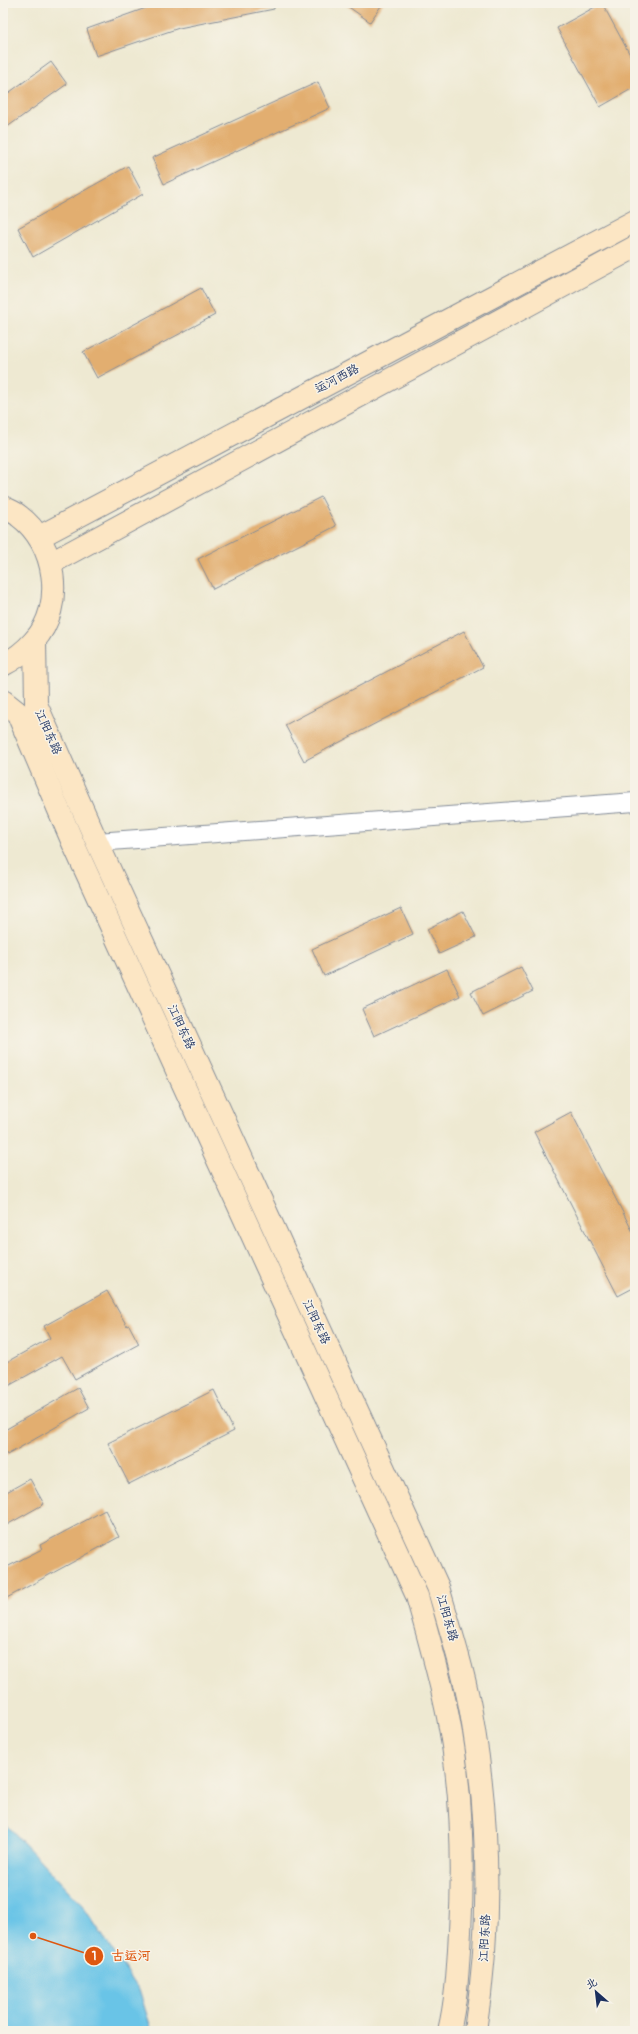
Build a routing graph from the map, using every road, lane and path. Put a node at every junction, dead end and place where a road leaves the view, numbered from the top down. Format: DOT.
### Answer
graph roads {
  1 [pos="635,221"];
  2 [pos="635,247"];
  3 [pos="3,507"];
  4 [pos="39,537"];
  5 [pos="51,563"];
  6 [pos="35,640"];
  7 [pos="3,665"];
  8 [pos="3,701"];
  9 [pos="635,802"];
  10 [pos="97,842"];
  11 [pos="449,2031"];
  12 [pos="475,2031"];
  1 -- 4 [label="main road, 运河西路"];
  2 -- 5 [label="main road"];
  3 -- 4 [label="main road"];
  4 -- 5 [label="main road"];
  5 -- 6 [label="main road"];
  6 -- 7 [label="main road"];
  6 -- 10 [label="main road, 江阳东路"];
  8 -- 11 [label="main road, 江阳东路"];
  9 -- 10 [label="street"];
  10 -- 12 [label="main road, 江阳东路"];
}
